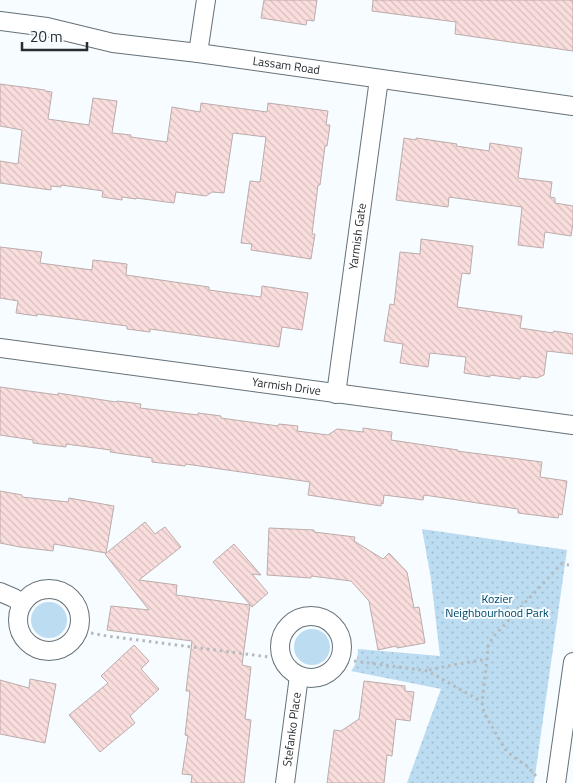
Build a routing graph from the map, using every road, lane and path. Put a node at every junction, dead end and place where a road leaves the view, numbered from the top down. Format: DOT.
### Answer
graph roads {
  1 [pos="206,0"];
  2 [pos="0,21"];
  3 [pos="198,53"];
  4 [pos="379,79"];
  5 [pos="573,106"];
  6 [pos="0,348"];
  7 [pos="336,394"];
  8 [pos="573,425"];
  9 [pos="569,565"];
  10 [pos="0,592"];
  11 [pos="22,604"];
  12 [pos="91,633"];
  13 [pos="269,658"];
  14 [pos="487,659"];
  15 [pos="354,661"];
  16 [pos="573,662"];
  17 [pos="428,670"];
  18 [pos="300,676"];
  19 [pos="482,702"];
  20 [pos="538,779"];
  21 [pos="285,783"];
  22 [pos="556,783"];
  1 -- 3 [label="street"];
  2 -- 3 [label="street, Lassam Road"];
  3 -- 4 [label="street, Lassam Road"];
  4 -- 5 [label="street, Lassam Road"];
  4 -- 7 [label="street, Yarmish Gate"];
  6 -- 7 [label="street, Yarmish Drive"];
  7 -- 8 [label="street, Yarmish Drive"];
  9 -- 14 [label="path"];
  10 -- 11 [label="street"];
  12 -- 13 [label="path"];
  14 -- 17 [label="path"];
  14 -- 19 [label="path"];
  15 -- 17 [label="path"];
  16 -- 22 [label="street"];
  17 -- 19 [label="path"];
  18 -- 21 [label="street, Stefanko Place"];
  19 -- 20 [label="path"];
}
